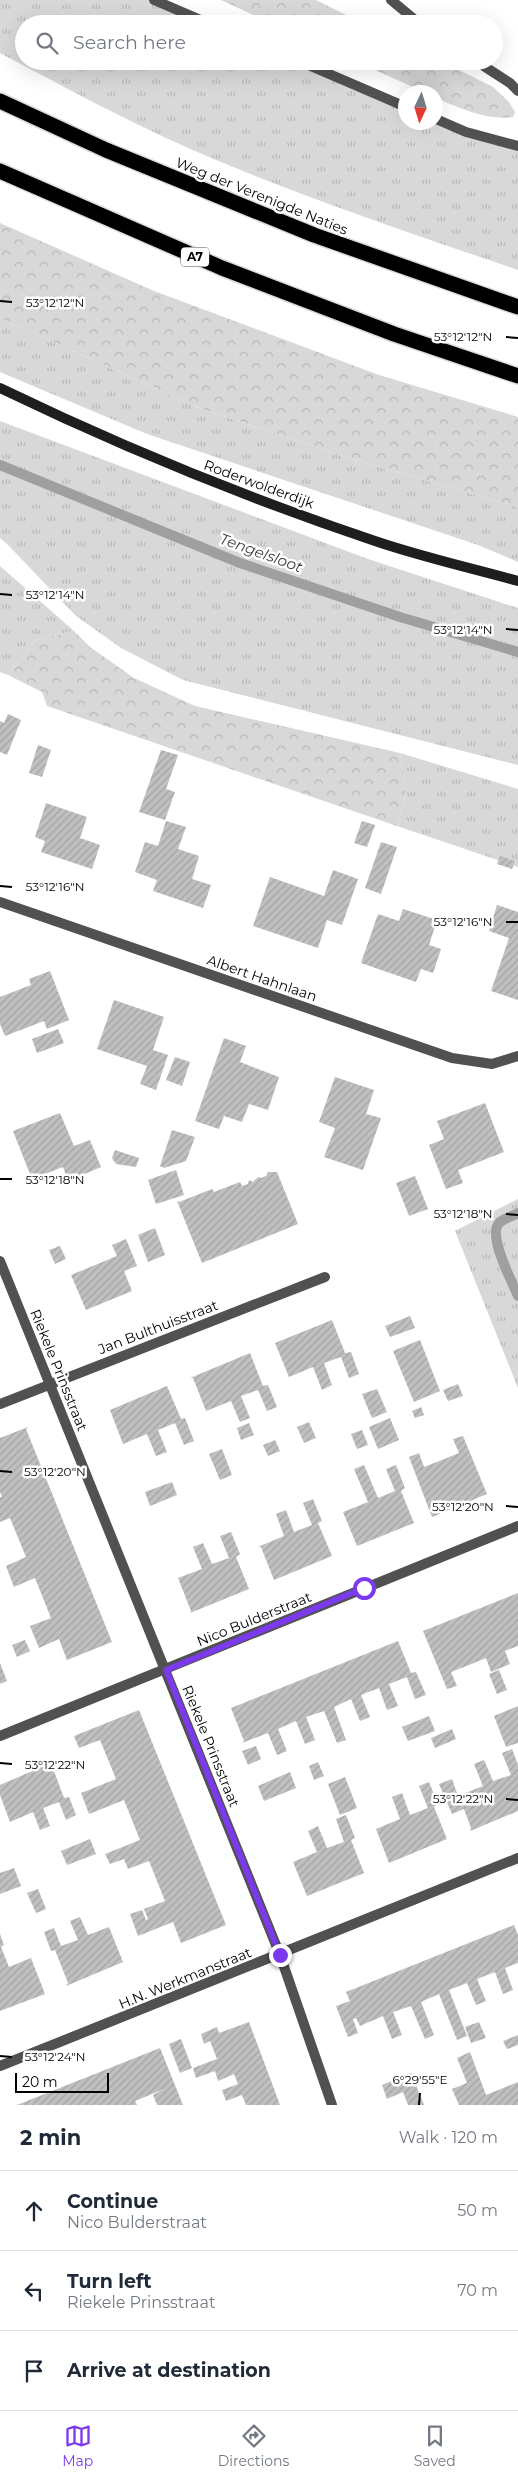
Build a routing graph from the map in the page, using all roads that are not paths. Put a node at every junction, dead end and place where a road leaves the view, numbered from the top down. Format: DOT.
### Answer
graph roads {
  1 [pos="154,0"];
  2 [pos="391,0"];
  3 [pos="189,15"];
  4 [pos="409,15"];
  5 [pos="319,70"];
  6 [pos="490,70"];
  7 [pos="518,91"];
  8 [pos="0,101"];
  9 [pos="398,104"];
  10 [pos="443,123"];
  11 [pos="518,146"];
  12 [pos="0,171"];
  13 [pos="518,308"];
  14 [pos="518,376"];
  15 [pos="0,388"];
  16 [pos="518,581"];
  17 [pos="0,902"];
  18 [pos="518,1056"];
  19 [pos="0,1261"];
  20 [pos="325,1277"];
  21 [pos="50,1384"];
  22 [pos="0,1404"];
  23 [pos="518,1526"];
  24 [pos="166,1670"];
  25 [pos="0,1736"];
  26 [pos="518,1858"];
  27 [pos="280,1955"];
  28 [pos="0,2066"];
  29 [pos="332,2105"];
  1 -- 3 [label="street"];
  2 -- 4 [label="street"];
  5 -- 9 [label="street"];
  6 -- 7 [label="street"];
  8 -- 13 [label="highway, Weg der Verenigde Naties"];
  10 -- 11 [label="street"];
  12 -- 14 [label="highway, A7"];
  15 -- 16 [label="street, Roderwolderdijk"];
  17 -- 18 [label="street, Albert Hahnlaan"];
  19 -- 21 [label="street, Riekele Prinsstraat"];
  20 -- 21 [label="street, Jan Bulthuisstraat"];
  21 -- 22 [label="street, Jan Bulthuisstraat"];
  21 -- 24 [label="street, Riekele Prinsstraat"];
  23 -- 24 [label="street, Nico Bulderstraat"];
  24 -- 25 [label="street, Nico Bulderstraat"];
  24 -- 27 [label="street, Riekele Prinsstraat"];
  26 -- 27 [label="street, H.N. Werkmanstraat"];
  27 -- 28 [label="street, H.N. Werkmanstraat"];
  27 -- 29 [label="street, Riekele Prinsstraat"];
}
